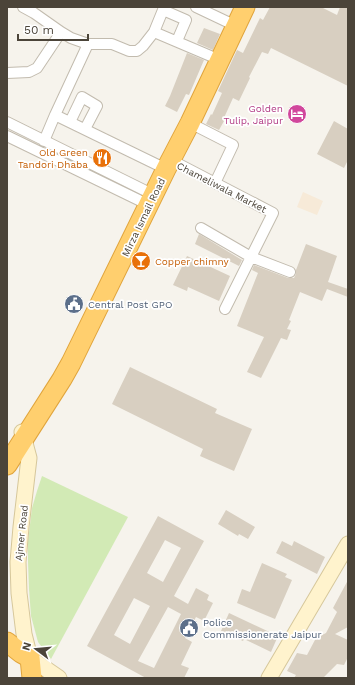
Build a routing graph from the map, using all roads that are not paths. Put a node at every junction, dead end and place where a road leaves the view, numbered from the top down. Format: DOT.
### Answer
graph roads {
  1 [pos="23,7"];
  2 [pos="196,7"];
  3 [pos="245,7"];
  4 [pos="236,26"];
  5 [pos="61,32"];
  6 [pos="154,32"];
  7 [pos="177,41"];
  8 [pos="88,44"];
  9 [pos="220,60"];
  10 [pos="7,73"];
  11 [pos="55,115"];
  12 [pos="7,122"];
  13 [pos="70,122"];
  14 [pos="190,123"];
  15 [pos="84,129"];
  16 [pos="7,136"];
  17 [pos="44,141"];
  18 [pos="169,165"];
  19 [pos="215,183"];
  20 [pos="151,200"];
  21 [pos="201,228"];
  22 [pos="251,257"];
  23 [pos="290,272"];
  24 [pos="225,309"];
  25 [pos="22,434"];
  26 [pos="7,465"];
  27 [pos="348,544"];
  28 [pos="23,665"];
  29 [pos="59,678"];
  30 [pos="269,678"];
  1 -- 5 [label="street"];
  2 -- 4 [label="street"];
  3 -- 4 [label="highway, Mirza Ismail Road"];
  4 -- 9 [label="highway, Mirza Ismail Road"];
  5 -- 8 [label="street"];
  5 -- 10 [label="street"];
  6 -- 7 [label="street"];
  6 -- 7 [label="street"];
  6 -- 8 [label="street"];
  7 -- 9 [label="street"];
  8 -- 11 [label="street"];
  9 -- 14 [label="highway, Mirza Ismail Road"];
  11 -- 13 [label="street, Chameliwala Market"];
  11 -- 17 [label="street"];
  12 -- 17 [label="street"];
  13 -- 15 [label="street, Chameliwala Market"];
  13 -- 15 [label="street"];
  14 -- 18 [label="highway, Mirza Ismail Road"];
  14 -- 19 [label="street"];
  15 -- 18 [label="street, Chameliwala Market"];
  16 -- 20 [label="street"];
  17 -- 20 [label="street"];
  18 -- 19 [label="street, Chameliwala Market"];
  18 -- 20 [label="highway, Mirza Ismail Road"];
  19 -- 22 [label="street, Chameliwala Market"];
  20 -- 25 [label="highway, Mirza Ismail Road"];
  21 -- 22 [label="street"];
  22 -- 23 [label="street"];
  22 -- 24 [label="street, Chameliwala Market"];
  25 -- 26 [label="highway, Mirza Ismail Road"];
  25 -- 28 [label="street, Ajmer Road"];
  27 -- 30 [label="street"];
  28 -- 29 [label="street"];
}
